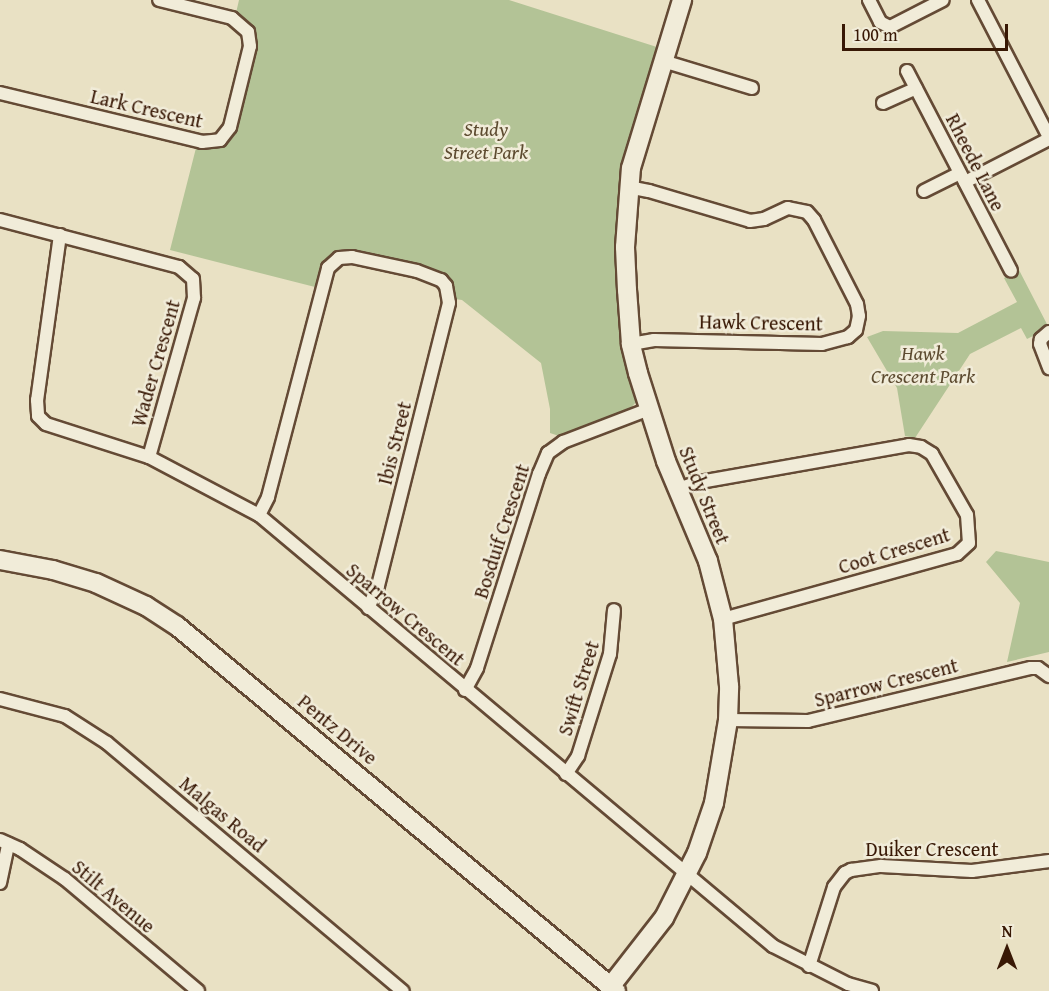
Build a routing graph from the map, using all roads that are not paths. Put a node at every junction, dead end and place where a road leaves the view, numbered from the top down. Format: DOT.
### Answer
graph roads {
  1 [pos="159,0"];
  2 [pos="682,0"];
  3 [pos="869,0"];
  4 [pos="943,0"];
  5 [pos="978,0"];
  6 [pos="663,61"];
  7 [pos="907,70"];
  8 [pos="752,88"];
  9 [pos="916,88"];
  10 [pos="0,93"];
  11 [pos="883,104"];
  12 [pos="1049,138"];
  13 [pos="963,178"];
  14 [pos="628,188"];
  15 [pos="924,191"];
  16 [pos="0,220"];
  17 [pos="60,235"];
  18 [pos="1011,271"];
  19 [pos="1049,332"];
  20 [pos="631,344"];
  21 [pos="1049,368"];
  22 [pos="649,409"];
  23 [pos="149,457"];
  24 [pos="677,489"];
  25 [pos="259,515"];
  26 [pos="0,560"];
  27 [pos="368,608"];
  28 [pos="615,610"];
  29 [pos="723,619"];
  30 [pos="1049,676"];
  31 [pos="465,690"];
  32 [pos="0,699"];
  33 [pos="728,720"];
  34 [pos="566,774"];
  35 [pos="4,842"];
  36 [pos="1049,861"];
  37 [pos="687,875"];
  38 [pos="0,884"];
  39 [pos="809,966"];
  40 [pos="611,990"];
  41 [pos="198,991"];
  42 [pos="403,991"];
  43 [pos="872,991"];
  1 -- 10 [label="street, Lark Crescent"];
  2 -- 6 [label="street, Study Street"];
  3 -- 4 [label="street"];
  5 -- 12 [label="street"];
  6 -- 8 [label="street"];
  6 -- 14 [label="street, Study Street"];
  7 -- 9 [label="street, Rheede Lane"];
  9 -- 11 [label="street"];
  9 -- 13 [label="street, Rheede Lane"];
  12 -- 13 [label="street"];
  13 -- 15 [label="street"];
  13 -- 18 [label="street, Rheede Lane"];
  14 -- 20 [label="street, Study Street"];
  14 -- 20 [label="street, Hawk Crescent"];
  16 -- 17 [label="street"];
  17 -- 23 [label="street, Sparrow Crescent"];
  17 -- 23 [label="street, Wader Crescent"];
  19 -- 21 [label="street"];
  20 -- 22 [label="street, Study Street"];
  22 -- 24 [label="street, Study Street"];
  22 -- 31 [label="street, Bosduif Crescent"];
  23 -- 25 [label="street, Sparrow Crescent"];
  24 -- 29 [label="street, Study Street"];
  24 -- 29 [label="street, Coot Crescent"];
  25 -- 27 [label="street, Sparrow Crescent"];
  25 -- 27 [label="street, Ibis Street"];
  26 -- 40 [label="street, Pentz Drive"];
  27 -- 31 [label="street, Sparrow Crescent"];
  28 -- 34 [label="street, Swift Street"];
  29 -- 33 [label="street, Study Street"];
  30 -- 33 [label="street, Sparrow Crescent"];
  31 -- 34 [label="street, Sparrow Crescent"];
  32 -- 42 [label="street, Malgas Road"];
  33 -- 37 [label="street, Study Street"];
  34 -- 37 [label="street, Sparrow Crescent"];
  35 -- 38 [label="street"];
  35 -- 41 [label="street, Stilt Avenue"];
  36 -- 39 [label="street, Duiker Crescent"];
  37 -- 39 [label="street, Sparrow Crescent"];
  37 -- 40 [label="street, Study Street"];
  39 -- 43 [label="street, Sparrow Crescent"];
}
